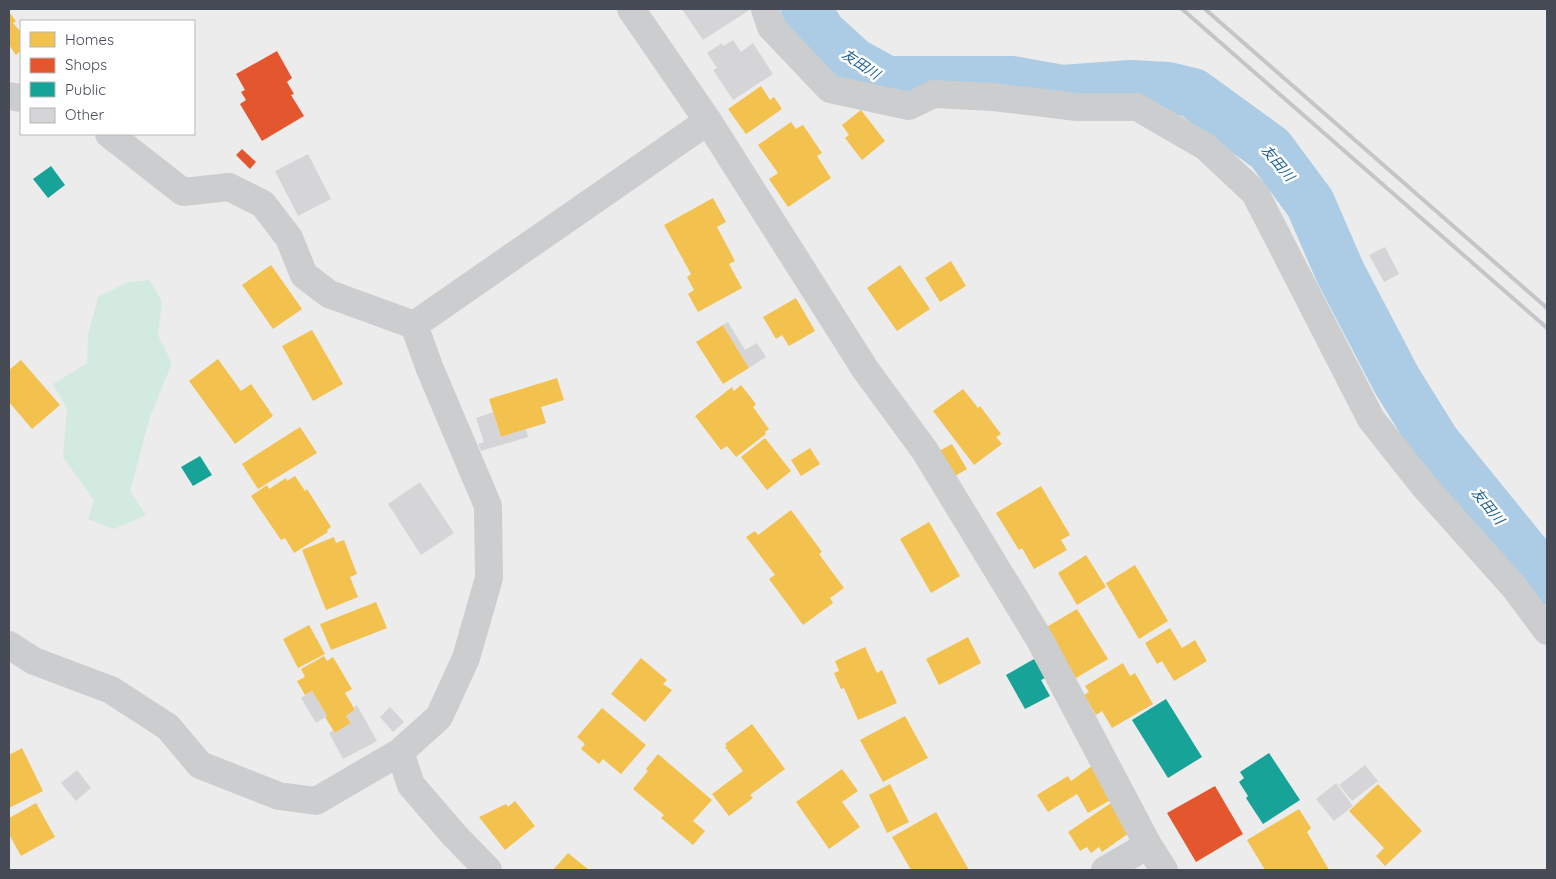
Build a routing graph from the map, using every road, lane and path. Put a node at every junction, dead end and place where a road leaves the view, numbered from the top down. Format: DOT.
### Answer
graph roads {
  1 [pos="631,9"];
  2 [pos="765,9"];
  3 [pos="708,121"];
  4 [pos="110,135"];
  5 [pos="414,325"];
  6 [pos="1547,631"];
  7 [pos="9,645"];
  8 [pos="400,752"];
  9 [pos="1148,845"];
  10 [pos="488,870"];
  11 [pos="1105,870"];
  12 [pos="1164,870"];
  1 -- 3 [label="street"];
  2 -- 6 [label="street"];
  3 -- 5 [label="street"];
  3 -- 9 [label="street"];
  4 -- 5 [label="street"];
  5 -- 8 [label="street"];
  7 -- 8 [label="street"];
  8 -- 10 [label="street"];
  9 -- 11 [label="street"];
  9 -- 12 [label="street"];
}
